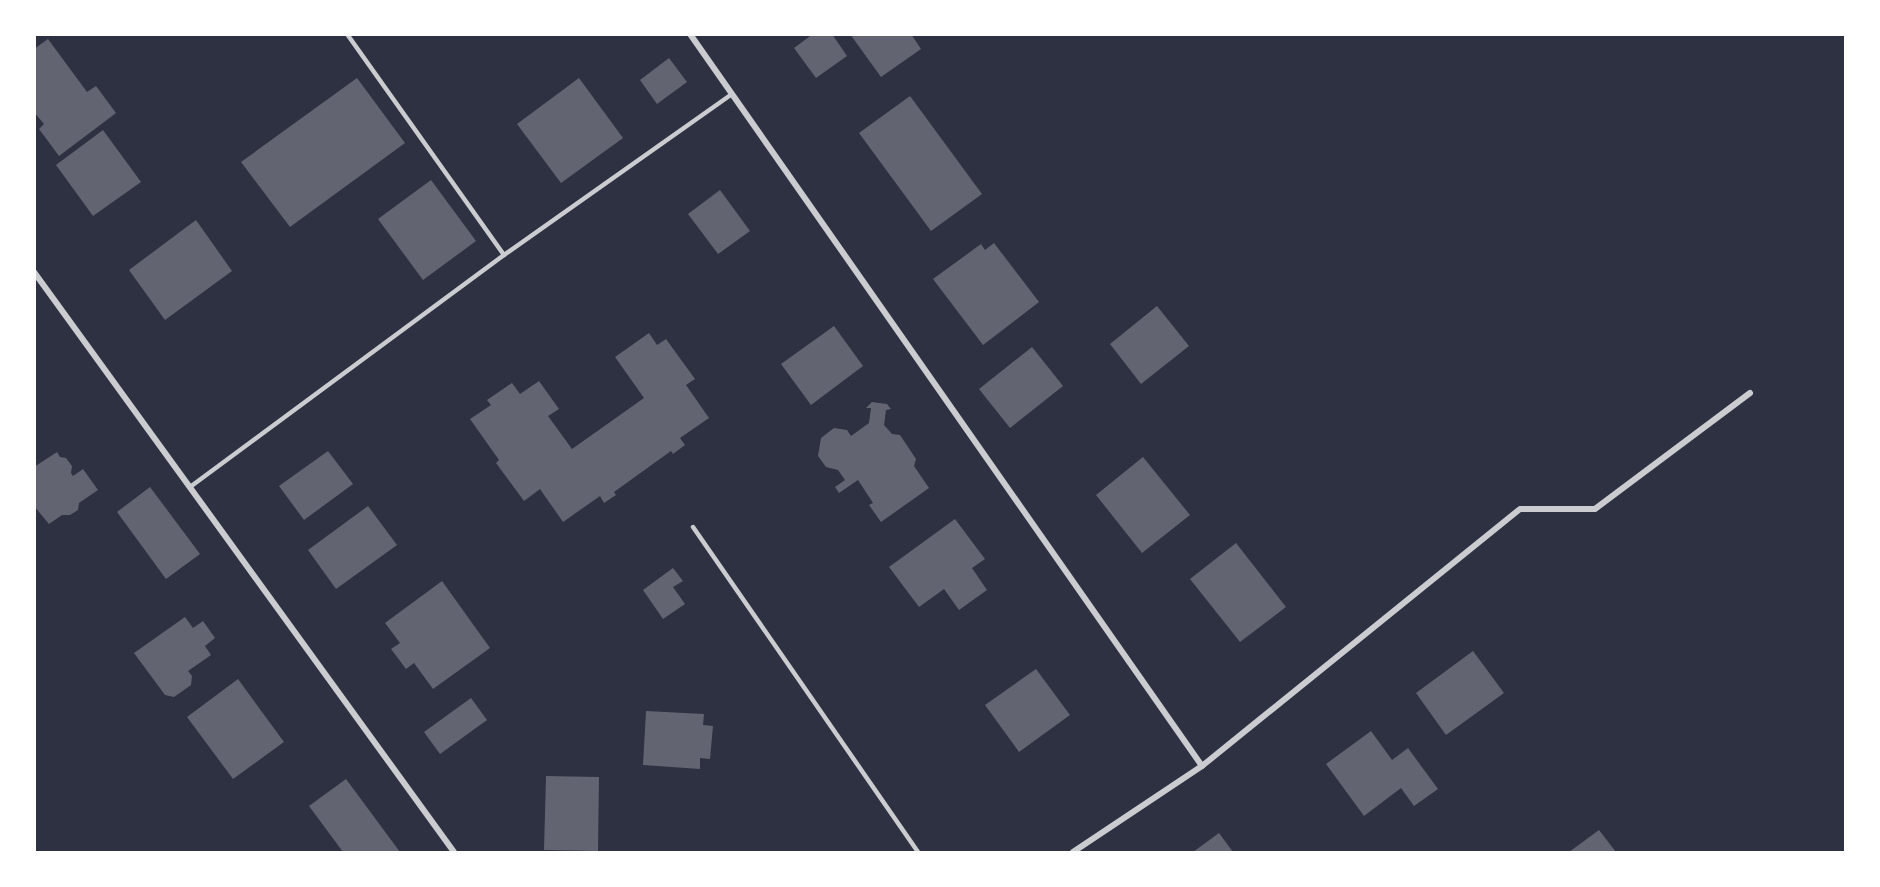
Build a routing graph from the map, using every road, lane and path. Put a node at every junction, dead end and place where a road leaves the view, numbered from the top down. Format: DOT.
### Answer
graph roads {
  1 [pos="347,34"];
  2 [pos="690,34"];
  3 [pos="732,94"];
  4 [pos="504,255"];
  5 [pos="34,272"];
  6 [pos="1750,393"];
  7 [pos="190,487"];
  8 [pos="693,527"];
  9 [pos="1202,766"];
  10 [pos="454,852"];
  11 [pos="918,852"];
  12 [pos="1073,852"];
  1 -- 4 [label="lane"];
  2 -- 3 [label="street"];
  3 -- 4 [label="lane"];
  3 -- 9 [label="street"];
  4 -- 7 [label="lane"];
  5 -- 7 [label="street"];
  6 -- 9 [label="street"];
  7 -- 10 [label="street"];
  8 -- 11 [label="lane"];
  9 -- 12 [label="street"];
}
